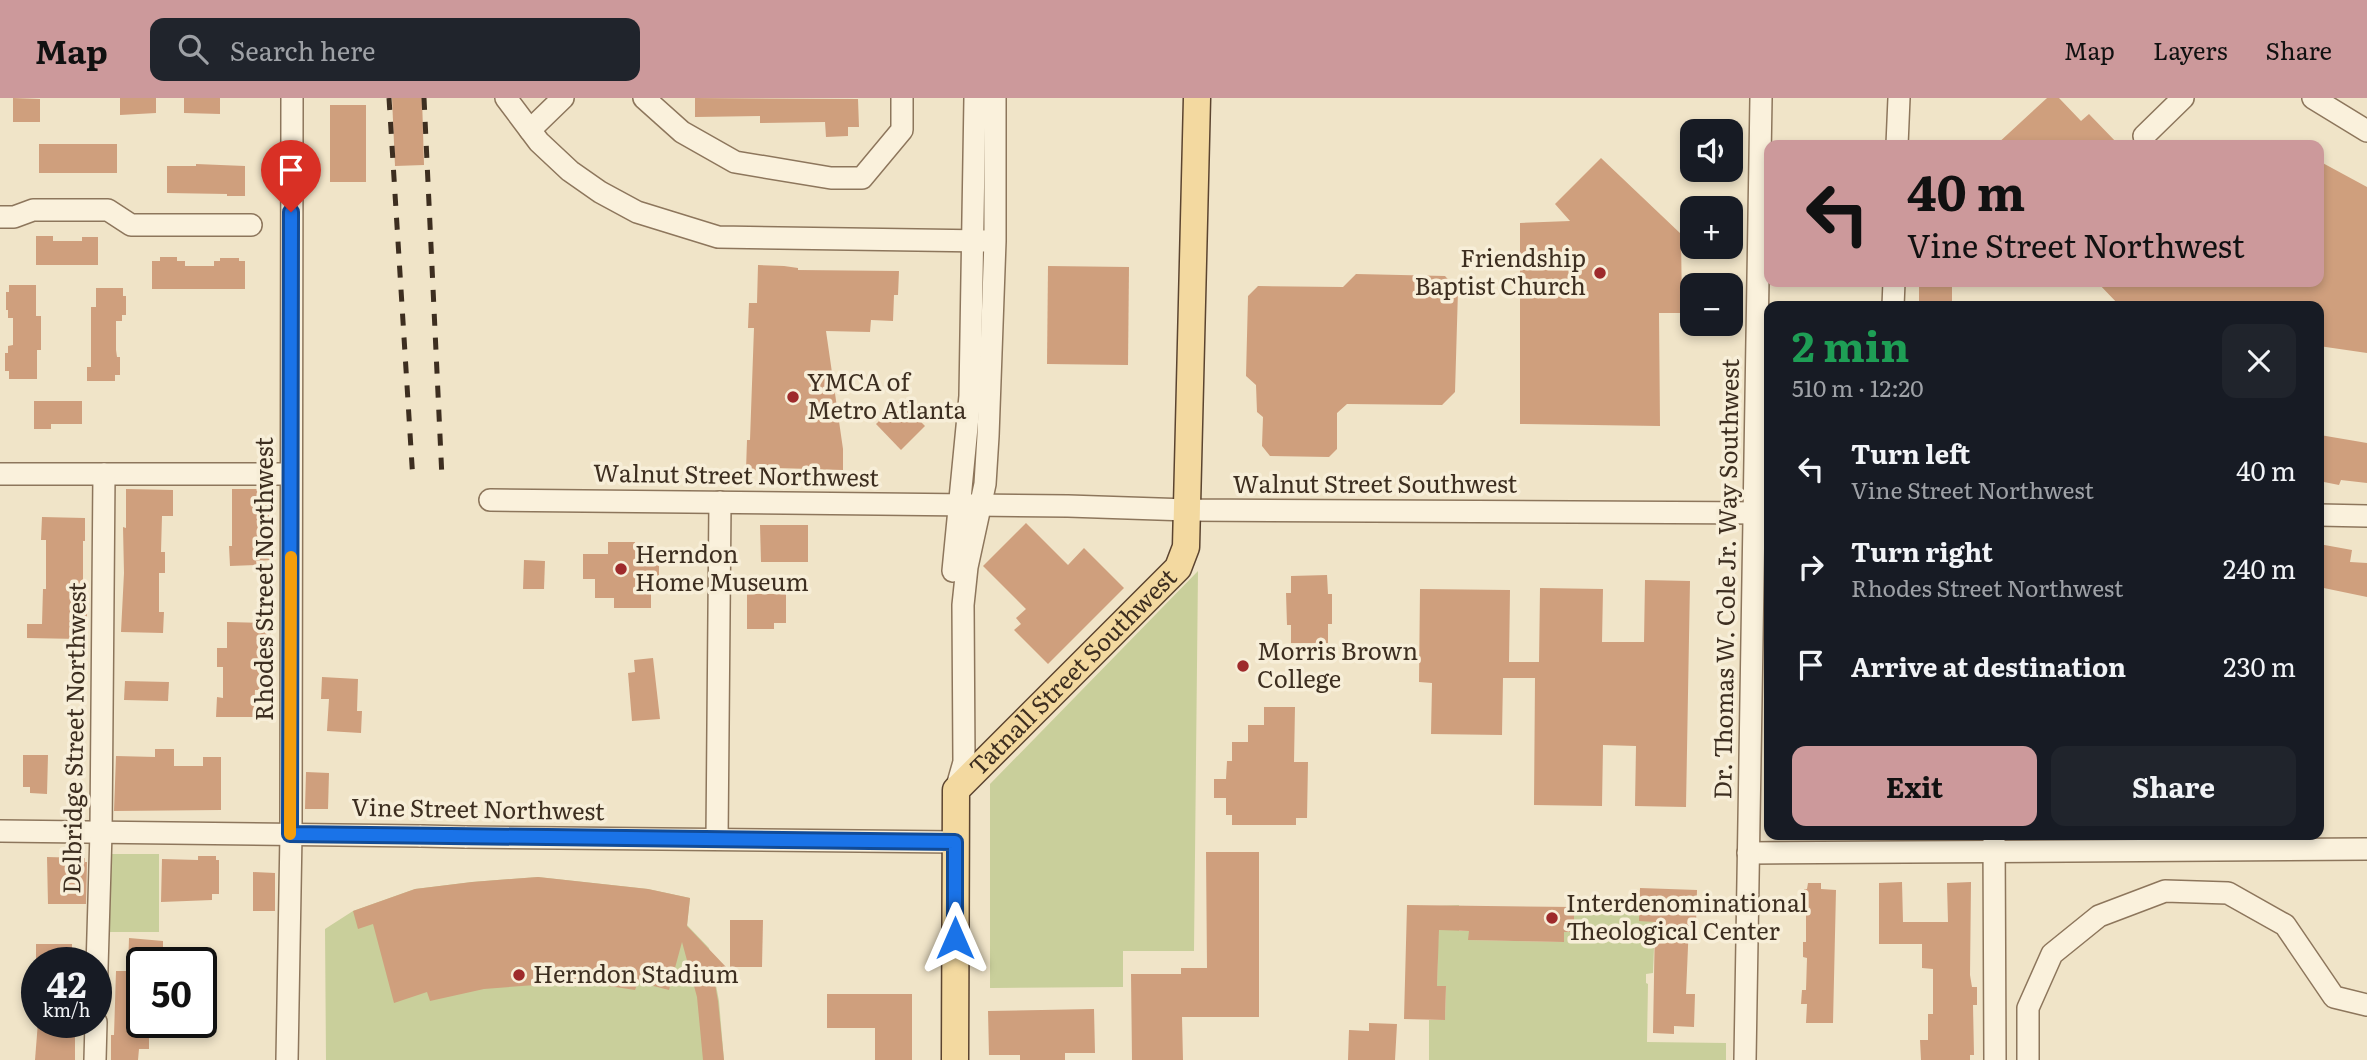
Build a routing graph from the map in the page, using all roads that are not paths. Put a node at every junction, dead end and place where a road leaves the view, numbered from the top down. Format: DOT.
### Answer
graph roads {
  1 [pos="292,98"];
  2 [pos="506,98"];
  3 [pos="564,98"];
  4 [pos="644,98"];
  5 [pos="902,98"];
  6 [pos="975,98"];
  7 [pos="995,98"];
  8 [pos="1197,98"];
  9 [pos="1761,98"];
  10 [pos="1899,98"];
  11 [pos="2183,98"];
  12 [pos="2313,98"];
  13 [pos="530,130"];
  14 [pos="2367,131"];
  15 [pos="2144,136"];
  16 [pos="1764,140"];
  17 [pos="1897,140"];
  18 [pos="0,217"];
  19 [pos="251,225"];
  20 [pos="984,241"];
  21 [pos="1764,274"];
  22 [pos="0,474"];
  23 [pos="104,474"];
  24 [pos="291,474"];
  25 [pos="490,500"];
  26 [pos="720,502"];
  27 [pos="971,506"];
  28 [pos="1188,510"];
  29 [pos="1762,513"];
  30 [pos="2324,515"];
  31 [pos="2367,516"];
  32 [pos="956,790"];
  33 [pos="0,831"];
  34 [pos="101,832"];
  35 [pos="290,834"];
  36 [pos="717,839"];
  37 [pos="955,842"];
  38 [pos="1994,843"];
  39 [pos="2367,849"];
  40 [pos="1748,853"];
  41 [pos="98,947"];
  42 [pos="2367,1005"];
  43 [pos="96,1038"];
  44 [pos="95,1060"];
  45 [pos="287,1060"];
  46 [pos="955,1060"];
  47 [pos="1745,1060"];
  48 [pos="1995,1060"];
  49 [pos="2028,1060"];
  1 -- 24 [label="street, Rhodes Street Northwest"];
  2 -- 13 [label="street"];
  3 -- 13 [label="street"];
  4 -- 5 [label="street"];
  6 -- 20 [label="street"];
  7 -- 20 [label="street"];
  8 -- 28 [label="main road, Tatnall Street Southwest"];
  9 -- 16 [label="street, Dr. Thomas W. Cole Jr. Way Southwest"];
  10 -- 17 [label="street"];
  11 -- 15 [label="street"];
  12 -- 14 [label="street"];
  13 -- 20 [label="street"];
  18 -- 19 [label="street"];
  20 -- 27 [label="street"];
  21 -- 29 [label="street, Dr. Thomas W. Cole Jr. Way Southwest"];
  22 -- 23 [label="street"];
  23 -- 24 [label="street"];
  23 -- 34 [label="street, Delbridge Street Northwest"];
  24 -- 35 [label="street, Rhodes Street Northwest"];
  25 -- 26 [label="street, Walnut Street Northwest"];
  26 -- 27 [label="street, Walnut Street Northwest"];
  26 -- 36 [label="street"];
  27 -- 28 [label="street, Walnut Street Southwest"];
  27 -- 32 [label="street"];
  28 -- 29 [label="street, Walnut Street Southwest"];
  28 -- 32 [label="main road, Tatnall Street Southwest"];
  29 -- 40 [label="street, Dr. Thomas W. Cole Jr. Way Southwest"];
  30 -- 31 [label="street"];
  32 -- 37 [label="main road"];
  33 -- 34 [label="street, Vine Street Northwest"];
  34 -- 35 [label="street, Vine Street Northwest"];
  34 -- 41 [label="street, Delbridge Street Northwest"];
  35 -- 36 [label="street, Vine Street Northwest, bridge"];
  35 -- 45 [label="street, Rhodes Street Northwest"];
  36 -- 37 [label="street, Vine Street Northwest"];
  37 -- 46 [label="main road"];
  38 -- 39 [label="street"];
  38 -- 40 [label="street"];
  38 -- 48 [label="street"];
  40 -- 47 [label="street, Dr. Thomas W. Cole Jr. Way Southwest"];
  42 -- 49 [label="street"];
  43 -- 44 [label="street"];
}
